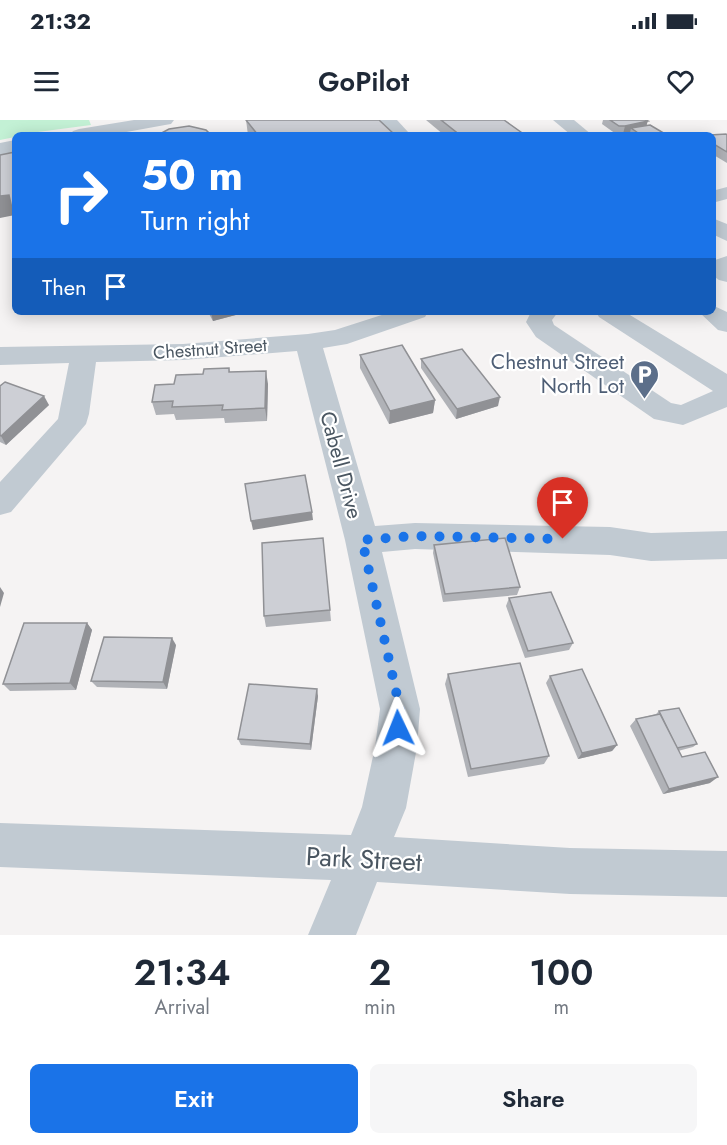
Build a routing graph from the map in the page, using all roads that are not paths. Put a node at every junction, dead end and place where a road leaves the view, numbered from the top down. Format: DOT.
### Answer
graph roads {
  1 [pos="165,120"];
  2 [pos="562,120"];
  3 [pos="96,132"];
  4 [pos="579,132"];
  5 [pos="407,315"];
  6 [pos="542,315"];
  7 [pos="613,315"];
  8 [pos="309,342"];
  9 [pos="84,355"];
  10 [pos="11,356"];
  11 [pos="0,379"];
  12 [pos="727,387"];
  13 [pos="727,396"];
  14 [pos="0,503"];
  15 [pos="362,540"];
  16 [pos="727,545"];
  17 [pos="0,845"];
  18 [pos="363,858"];
  19 [pos="727,874"];
  20 [pos="332,935"];
  1 -- 3 [label="street"];
  2 -- 4 [label="street"];
  5 -- 8 [label="street, Chestnut Street"];
  6 -- 13 [label="street"];
  7 -- 12 [label="street"];
  8 -- 9 [label="street, Chestnut Street"];
  8 -- 15 [label="street, Cabell Drive"];
  9 -- 10 [label="street, Chestnut Street"];
  9 -- 14 [label="street"];
  10 -- 11 [label="street"];
  15 -- 16 [label="street"];
  15 -- 18 [label="street, Cabell Drive"];
  17 -- 18 [label="street, Park Street"];
  18 -- 19 [label="street, Park Street"];
  18 -- 20 [label="street, Cabell Drive"];
}
